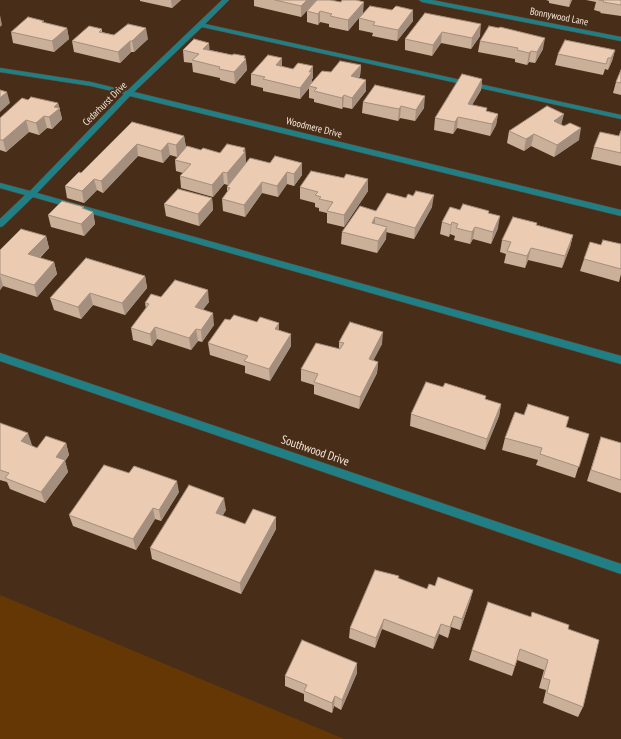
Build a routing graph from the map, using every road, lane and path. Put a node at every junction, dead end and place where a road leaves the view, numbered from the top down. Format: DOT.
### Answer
graph roads {
  1 [pos="226,0"];
  2 [pos="422,0"];
  3 [pos="201,25"];
  4 [pos="621,39"];
  5 [pos="0,70"];
  6 [pos="129,93"];
  7 [pos="621,117"];
  8 [pos="0,185"];
  9 [pos="32,193"];
  10 [pos="621,213"];
  11 [pos="0,224"];
  12 [pos="0,357"];
  13 [pos="621,360"];
  14 [pos="621,569"];
  1 -- 3 [label="street, Cedarhurst Drive"];
  2 -- 4 [label="street, Bonnywood Lane"];
  3 -- 6 [label="street, Cedarhurst Drive"];
  3 -- 7 [label="street"];
  5 -- 6 [label="street, Woodmere Drive"];
  6 -- 9 [label="street, Cedarhurst Drive"];
  6 -- 10 [label="street, Woodmere Drive"];
  8 -- 9 [label="street"];
  9 -- 11 [label="street, Cedarhurst Drive"];
  9 -- 13 [label="street"];
  12 -- 14 [label="street, Southwood Drive"];
}
